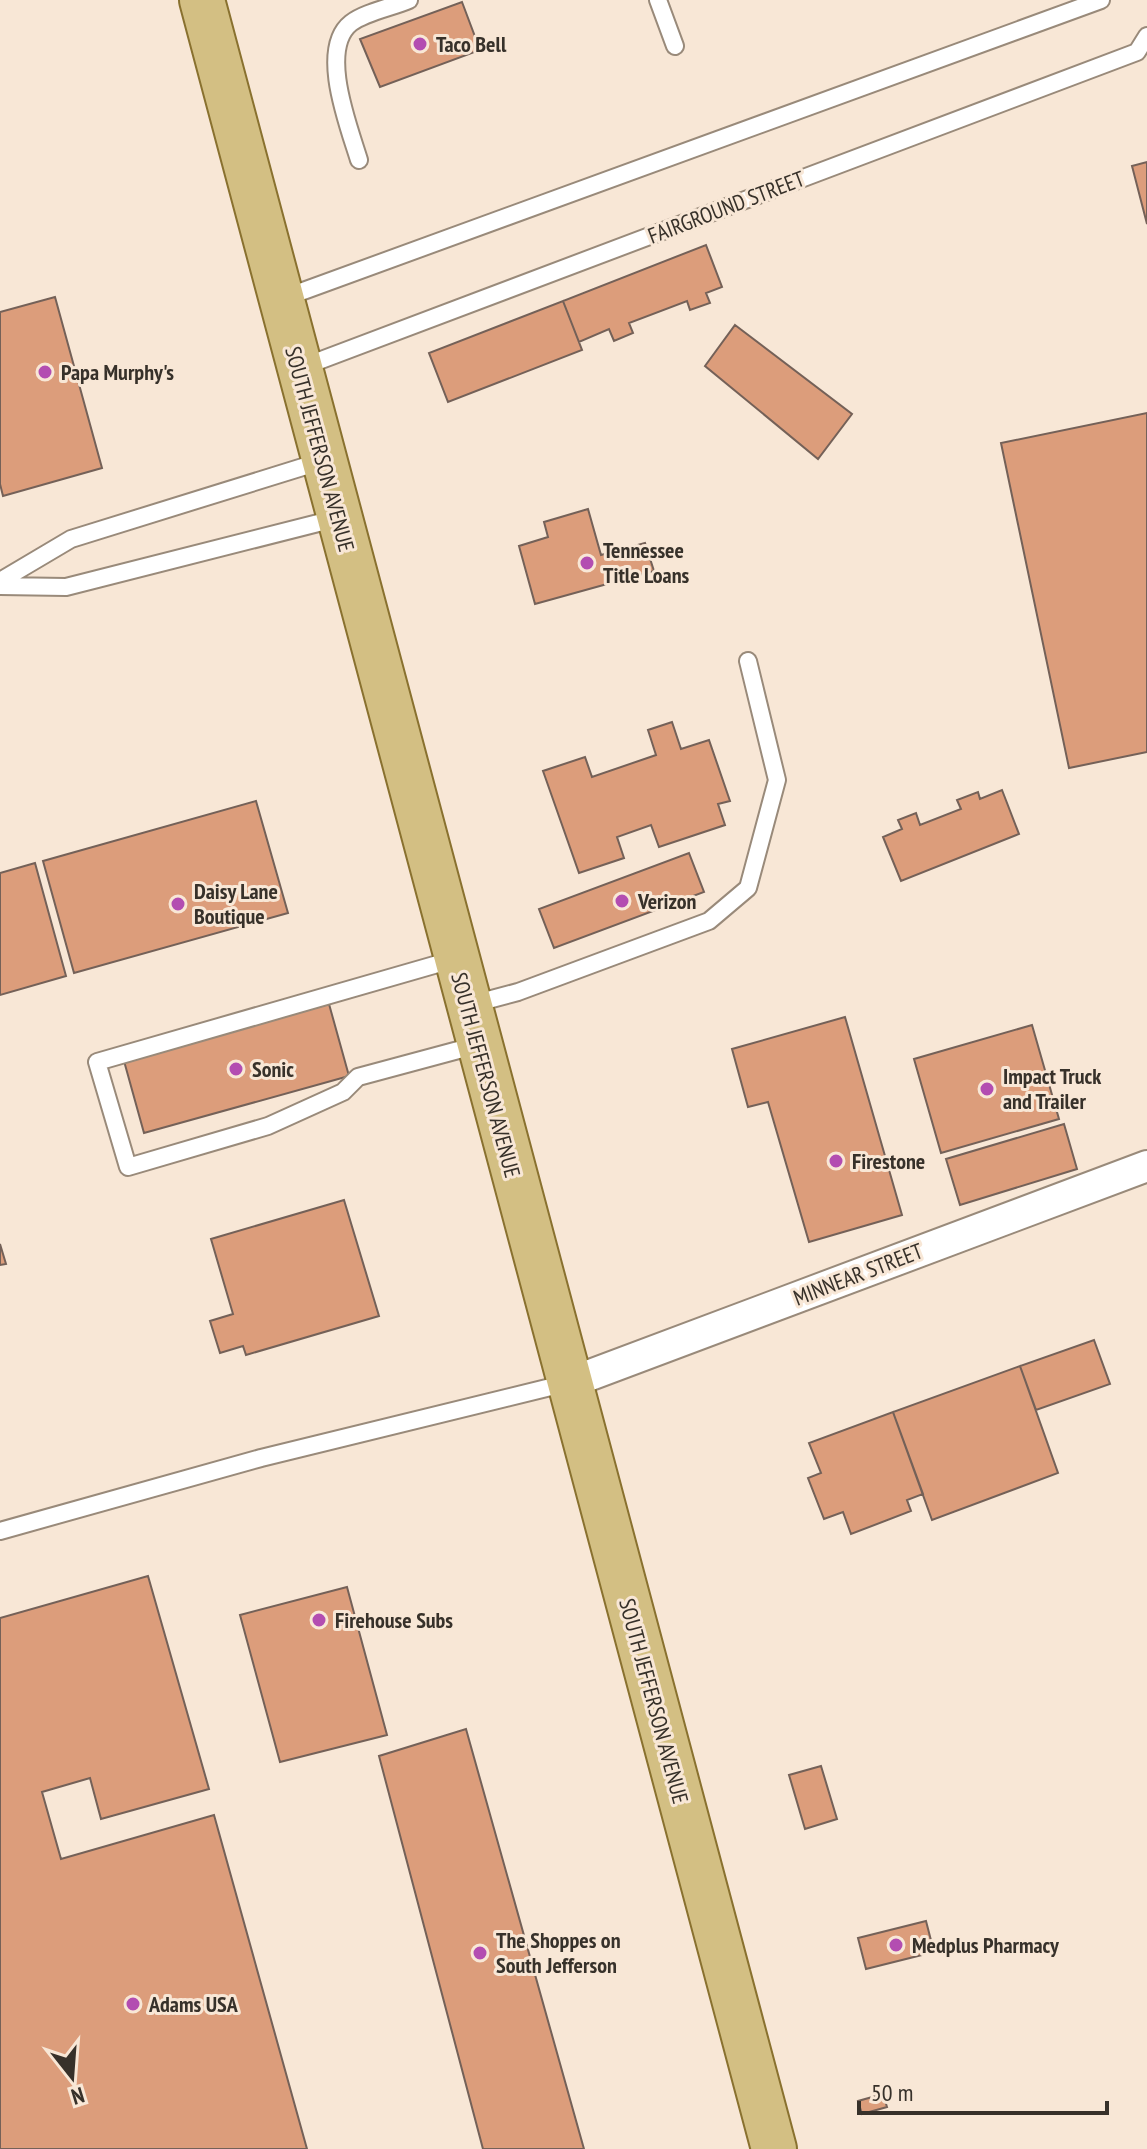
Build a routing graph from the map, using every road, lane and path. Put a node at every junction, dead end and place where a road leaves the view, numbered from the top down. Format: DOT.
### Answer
graph roads {
  1 [pos="202,0"];
  2 [pos="409,0"];
  3 [pos="658,0"];
  4 [pos="1101,0"];
  5 [pos="1147,36"];
  6 [pos="675,46"];
  7 [pos="359,160"];
  8 [pos="281,299"];
  9 [pos="299,368"];
  10 [pos="322,461"];
  11 [pos="338,518"];
  12 [pos="0,583"];
  13 [pos="748,661"];
  14 [pos="455,959"];
  15 [pos="473,1025"];
  16 [pos="1147,1166"];
  17 [pos="569,1383"];
  18 [pos="0,1531"];
  19 [pos="774,2149"];
  1 -- 8 [label="main road, SOUTH JEFFERSON AVENUE"];
  2 -- 7 [label="lane"];
  3 -- 6 [label="lane"];
  4 -- 8 [label="lane"];
  5 -- 9 [label="lane, FAIRGROUND STREET"];
  8 -- 9 [label="main road, SOUTH JEFFERSON AVENUE"];
  9 -- 10 [label="main road, SOUTH JEFFERSON AVENUE"];
  10 -- 11 [label="main road, SOUTH JEFFERSON AVENUE"];
  10 -- 12 [label="lane"];
  11 -- 12 [label="lane"];
  11 -- 14 [label="main road, SOUTH JEFFERSON AVENUE"];
  13 -- 15 [label="lane"];
  14 -- 15 [label="main road, SOUTH JEFFERSON AVENUE"];
  14 -- 15 [label="lane"];
  15 -- 17 [label="main road, SOUTH JEFFERSON AVENUE"];
  16 -- 17 [label="street, MINNEAR STREET"];
  17 -- 18 [label="lane"];
  17 -- 19 [label="main road, SOUTH JEFFERSON AVENUE"];
}
